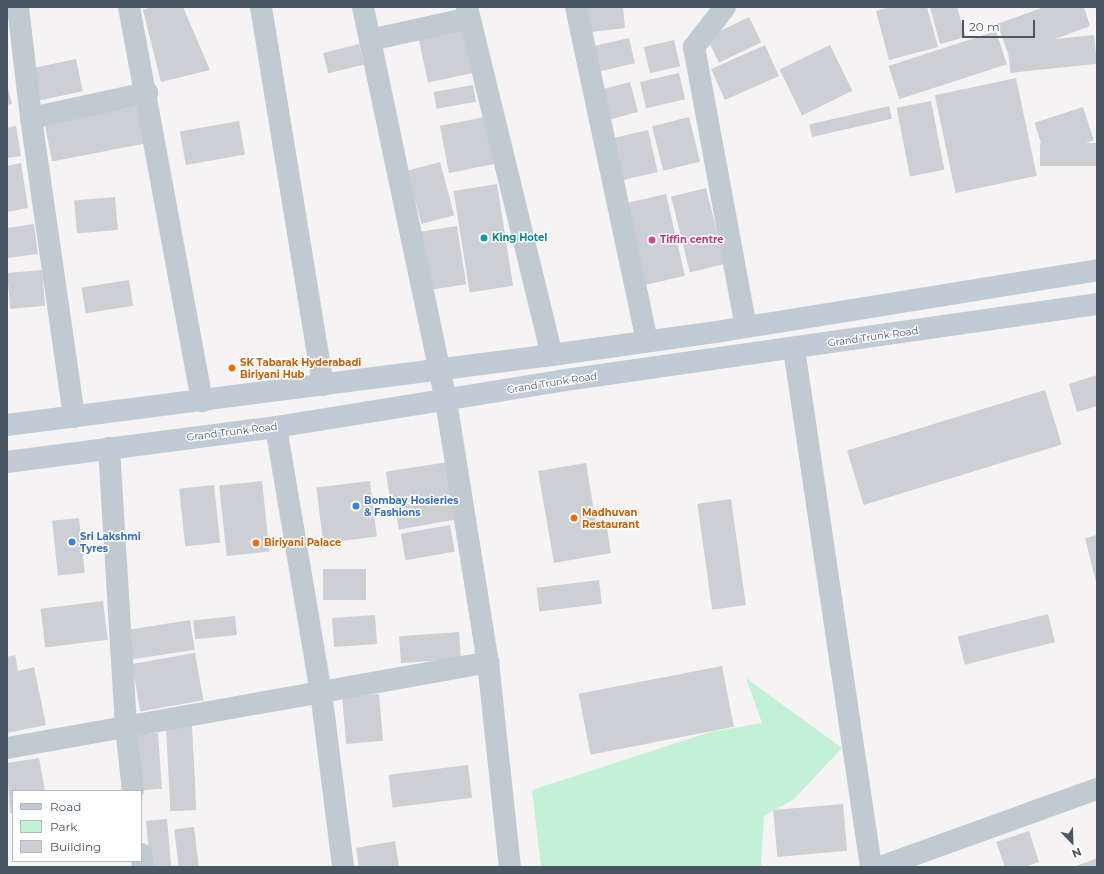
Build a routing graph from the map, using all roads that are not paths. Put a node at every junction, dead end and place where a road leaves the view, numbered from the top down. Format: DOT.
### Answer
graph roads {
  1 [pos="18,7"];
  2 [pos="129,7"];
  3 [pos="261,7"];
  4 [pos="363,7"];
  5 [pos="576,7"];
  6 [pos="725,7"];
  7 [pos="468,12"];
  8 [pos="370,40"];
  9 [pos="147,93"];
  10 [pos="31,118"];
  11 [pos="1097,270"];
  12 [pos="1097,304"];
  13 [pos="746,327"];
  14 [pos="647,341"];
  15 [pos="794,349"];
  16 [pos="552,355"];
  17 [pos="438,369"];
  18 [pos="323,385"];
  19 [pos="202,401"];
  20 [pos="446,401"];
  21 [pos="74,417"];
  22 [pos="7,425"];
  23 [pos="276,427"];
  24 [pos="109,448"];
  25 [pos="7,462"];
  26 [pos="488,662"];
  27 [pos="321,692"];
  28 [pos="126,727"];
  29 [pos="7,748"];
  30 [pos="1097,789"];
  31 [pos="133,790"];
  32 [pos="343,867"];
  33 [pos="510,867"];
  34 [pos="871,867"];
  35 [pos="880,867"];
  1 -- 10 [label="street"];
  2 -- 9 [label="street"];
  3 -- 18 [label="street"];
  4 -- 8 [label="street"];
  5 -- 14 [label="street"];
  6 -- 13 [label="street"];
  7 -- 8 [label="street"];
  7 -- 16 [label="street"];
  8 -- 17 [label="street"];
  9 -- 10 [label="street"];
  9 -- 19 [label="street"];
  10 -- 21 [label="street"];
  11 -- 13 [label="main road"];
  12 -- 15 [label="main road, Grand Trunk Road"];
  13 -- 14 [label="main road"];
  14 -- 16 [label="main road"];
  15 -- 20 [label="main road, Grand Trunk Road"];
  15 -- 34 [label="street"];
  16 -- 17 [label="main road"];
  17 -- 18 [label="main road"];
  17 -- 20 [label="street"];
  18 -- 19 [label="main road"];
  19 -- 21 [label="main road"];
  20 -- 23 [label="main road, Grand Trunk Road"];
  20 -- 26 [label="street"];
  21 -- 22 [label="main road"];
  23 -- 24 [label="main road, Grand Trunk Road"];
  23 -- 27 [label="street"];
  24 -- 25 [label="main road, Grand Trunk Road"];
  24 -- 28 [label="street"];
  26 -- 27 [label="street"];
  26 -- 33 [label="street"];
  27 -- 28 [label="street"];
  27 -- 32 [label="street"];
  28 -- 29 [label="street"];
  28 -- 31 [label="street"];
  30 -- 35 [label="street"];
}
